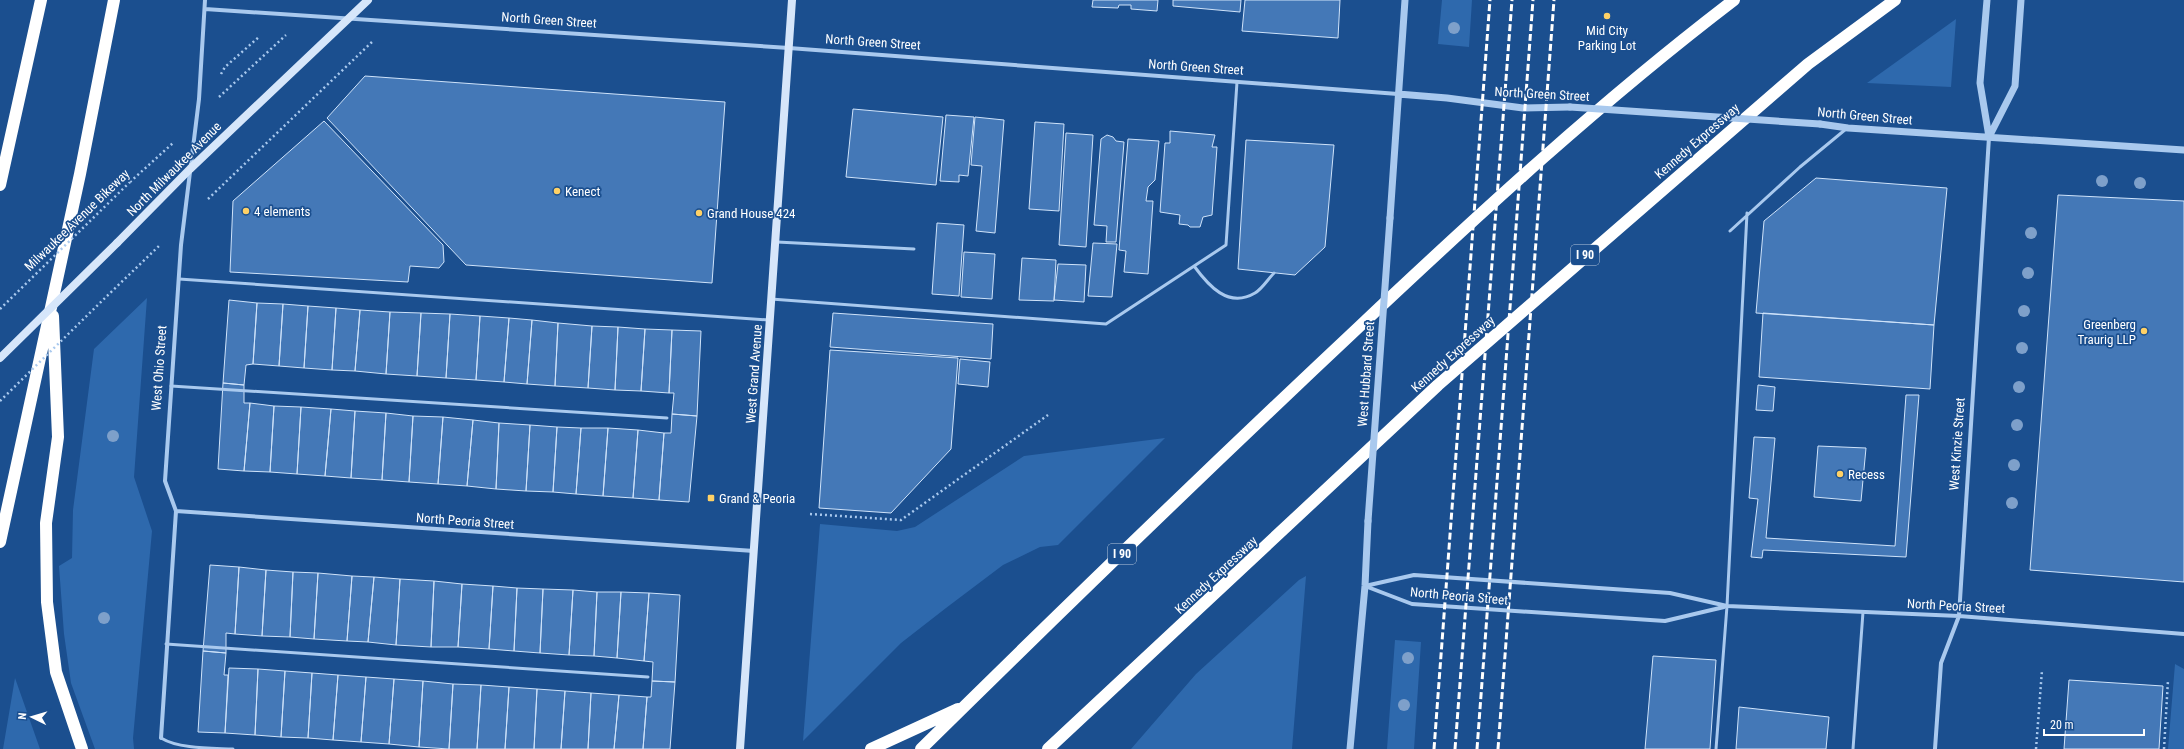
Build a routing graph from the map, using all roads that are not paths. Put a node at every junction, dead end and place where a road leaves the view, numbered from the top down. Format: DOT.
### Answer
graph roads {
  1 [pos="41,0"];
  2 [pos="114,0"];
  3 [pos="205,0"];
  4 [pos="368,0"];
  5 [pos="792,0"];
  6 [pos="1406,0"];
  7 [pos="1734,0"];
  8 [pos="1895,0"];
  9 [pos="1987,0"];
  10 [pos="2021,0"];
  11 [pos="205,9"];
  12 [pos="346,18"];
  13 [pos="789,48"];
  14 [pos="1237,82"];
  15 [pos="1398,94"];
  16 [pos="1848,128"];
  17 [pos="1989,137"];
  18 [pos="2184,150"];
  19 [pos="190,169"];
  20 [pos="0,185"];
  21 [pos="1747,213"];
  22 [pos="1730,231"];
  23 [pos="775,242"];
  24 [pos="914,249"];
  25 [pos="1194,266"];
  26 [pos="1274,273"];
  27 [pos="179,280"];
  28 [pos="52,298"];
  29 [pos="771,299"];
  30 [pos="769,320"];
  31 [pos="0,358"];
  32 [pos="171,386"];
  33 [pos="667,418"];
  34 [pos="176,511"];
  35 [pos="0,542"];
  36 [pos="754,551"];
  37 [pos="1365,586"];
  38 [pos="1726,606"];
  39 [pos="1863,612"];
  40 [pos="1959,616"];
  41 [pos="2184,634"];
  42 [pos="166,644"];
  43 [pos="648,677"];
  44 [pos="966,705"];
  45 [pos="161,738"];
  46 [pos="82,749"];
  47 [pos="233,749"];
  48 [pos="740,749"];
  49 [pos="871,749"];
  50 [pos="921,749"];
  51 [pos="1048,749"];
  52 [pos="1350,749"];
  53 [pos="1716,749"];
  54 [pos="1853,749"];
  55 [pos="1934,749"];
  1 -- 20 [label="highway"];
  2 -- 28 [label="highway"];
  3 -- 11 [label="street, West Ohio Street"];
  4 -- 12 [label="main road, North Milwaukee Avenue"];
  5 -- 13 [label="main road, West Grand Avenue"];
  6 -- 15 [label="street, West Hubbard Street"];
  7 -- 44 [label="highway, I 90"];
  8 -- 51 [label="highway, Kennedy Expressway / I 90"];
  9 -- 17 [label="street, West Kinzie Street"];
  10 -- 17 [label="street, West Kinzie Street"];
  11 -- 12 [label="street, North Green Street"];
  11 -- 19 [label="street, West Ohio Street"];
  12 -- 13 [label="street, North Green Street"];
  12 -- 19 [label="main road, North Milwaukee Avenue"];
  13 -- 14 [label="street, North Green Street"];
  13 -- 23 [label="main road, West Grand Avenue"];
  14 -- 15 [label="street, North Green Street"];
  14 -- 25 [label="lane"];
  15 -- 16 [label="street, North Green Street, bridge"];
  15 -- 37 [label="street, West Hubbard Street, bridge"];
  16 -- 17 [label="street, North Green Street"];
  16 -- 21 [label="lane"];
  17 -- 18 [label="street, North Green Street"];
  17 -- 40 [label="street, West Kinzie Street"];
  19 -- 27 [label="street, West Ohio Street"];
  19 -- 31 [label="main road, North Milwaukee Avenue, bridge"];
  21 -- 22 [label="lane"];
  21 -- 38 [label="lane"];
  23 -- 24 [label="lane"];
  23 -- 29 [label="main road, West Grand Avenue"];
  25 -- 26 [label="lane"];
  25 -- 29 [label="lane"];
  27 -- 30 [label="lane"];
  27 -- 32 [label="street, West Ohio Street"];
  28 -- 35 [label="highway"];
  28 -- 46 [label="highway"];
  29 -- 30 [label="main road, West Grand Avenue"];
  30 -- 36 [label="main road, West Grand Avenue"];
  32 -- 33 [label="lane"];
  32 -- 34 [label="street, West Ohio Street"];
  34 -- 36 [label="street, North Peoria Street"];
  34 -- 42 [label="street, West Ohio Street"];
  36 -- 48 [label="main road, West Grand Avenue"];
  37 -- 38 [label="street, North Peoria Street"];
  37 -- 38 [label="street, North Peoria Street"];
  37 -- 52 [label="street, West Hubbard Street"];
  38 -- 39 [label="street, North Peoria Street"];
  38 -- 53 [label="lane"];
  39 -- 40 [label="street, North Peoria Street"];
  39 -- 54 [label="lane"];
  40 -- 41 [label="street, North Peoria Street"];
  40 -- 55 [label="street, West Kinzie Street"];
  42 -- 43 [label="lane"];
  42 -- 45 [label="street, West Ohio Street"];
  44 -- 49 [label="highway"];
  44 -- 50 [label="highway, I 90"];
  45 -- 47 [label="lane"];
}
